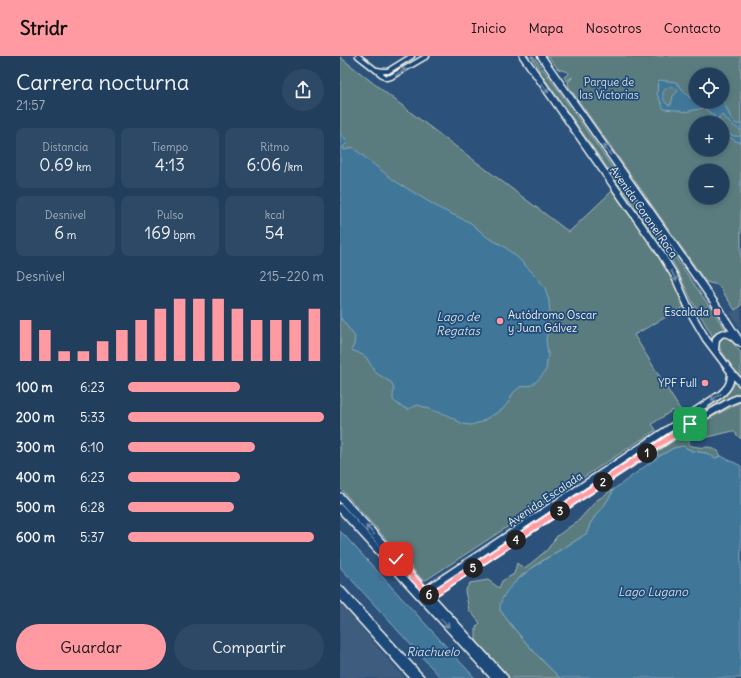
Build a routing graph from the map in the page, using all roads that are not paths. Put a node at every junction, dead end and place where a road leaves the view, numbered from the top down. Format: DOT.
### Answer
graph roads {
  1 [pos="358,56"];
  2 [pos="412,56"];
  3 [pos="427,56"];
  4 [pos="522,56"];
  5 [pos="541,56"];
  6 [pos="375,69"];
  7 [pos="741,344"];
  8 [pos="714,350"];
  9 [pos="731,372"];
  10 [pos="741,383"];
  11 [pos="741,396"];
  12 [pos="690,415"];
  13 [pos="694,422"];
  14 [pos="340,497"];
  15 [pos="340,508"];
  16 [pos="340,589"];
  17 [pos="424,595"];
  18 [pos="340,596"];
  19 [pos="414,678"];
  20 [pos="421,678"];
  21 [pos="495,678"];
  22 [pos="504,678"];
  1 -- 6 [label="street"];
  2 -- 6 [label="street"];
  6 -- 3 [label="street, one-way"];
  4 -- 8 [label="main road, Avenida Coronel Roca, one-way"];
  7 -- 5 [label="main road, Avenida Coronel Roca, one-way"];
  7 -- 8 [label="main road"];
  8 -- 9 [label="main road, Avenida Coronel Roca"];
  9 -- 10 [label="main road, Avenida Coronel Roca"];
  9 -- 12 [label="main road, Avenida Escalada, one-way"];
  11 -- 13 [label="main road, Avenida Escalada"];
  12 -- 13 [label="main road"];
  12 -- 17 [label="main road, Avenida Escalada"];
  13 -- 17 [label="main road, Avenida Escalada"];
  17 -- 14 [label="main road, one-way"];
  15 -- 17 [label="main road"];
  16 -- 20 [label="main road"];
  17 -- 21 [label="main road, one-way"];
  17 -- 22 [label="main road"];
  18 -- 19 [label="main road"];
}
